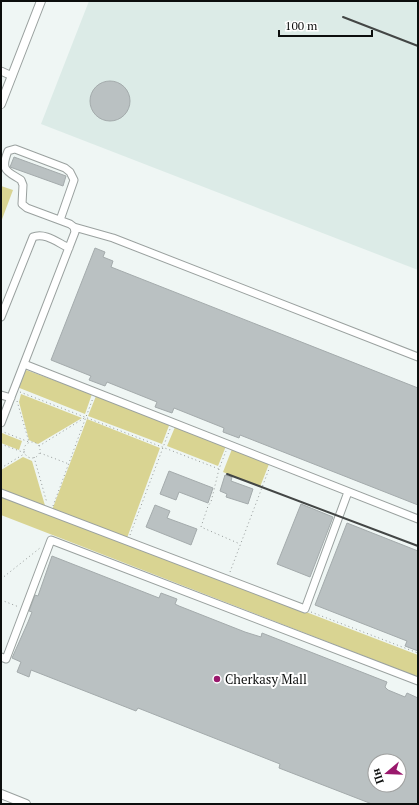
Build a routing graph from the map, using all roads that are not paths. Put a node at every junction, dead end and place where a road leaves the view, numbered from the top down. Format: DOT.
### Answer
graph roads {
  1 [pos="41,1"];
  2 [pos="1,71"];
  3 [pos="12,76"];
  4 [pos="1,104"];
  5 [pos="60,220"];
  6 [pos="74,227"];
  7 [pos="69,248"];
  8 [pos="1,317"];
  9 [pos="418,357"];
  10 [pos="24,364"];
  11 [pos="1,395"];
  12 [pos="11,398"];
  13 [pos="1,423"];
  14 [pos="348,492"];
  15 [pos="1,493"];
  16 [pos="418,519"];
  17 [pos="1,657"];
  18 [pos="418,681"];
  19 [pos="1,794"];
  20 [pos="26,804"];
  1 -- 3 [label="main road"];
  2 -- 3 [label="lane"];
  3 -- 4 [label="main road"];
  5 -- 5 [label="lane"];
  5 -- 6 [label="lane"];
  6 -- 7 [label="lane"];
  6 -- 9 [label="lane"];
  7 -- 8 [label="lane"];
  7 -- 10 [label="lane"];
  10 -- 12 [label="lane"];
  10 -- 14 [label="lane"];
  11 -- 12 [label="lane"];
  12 -- 13 [label="lane"];
  14 -- 15 [label="lane"];
  14 -- 16 [label="lane"];
  17 -- 18 [label="lane"];
  19 -- 20 [label="main road"];
}
